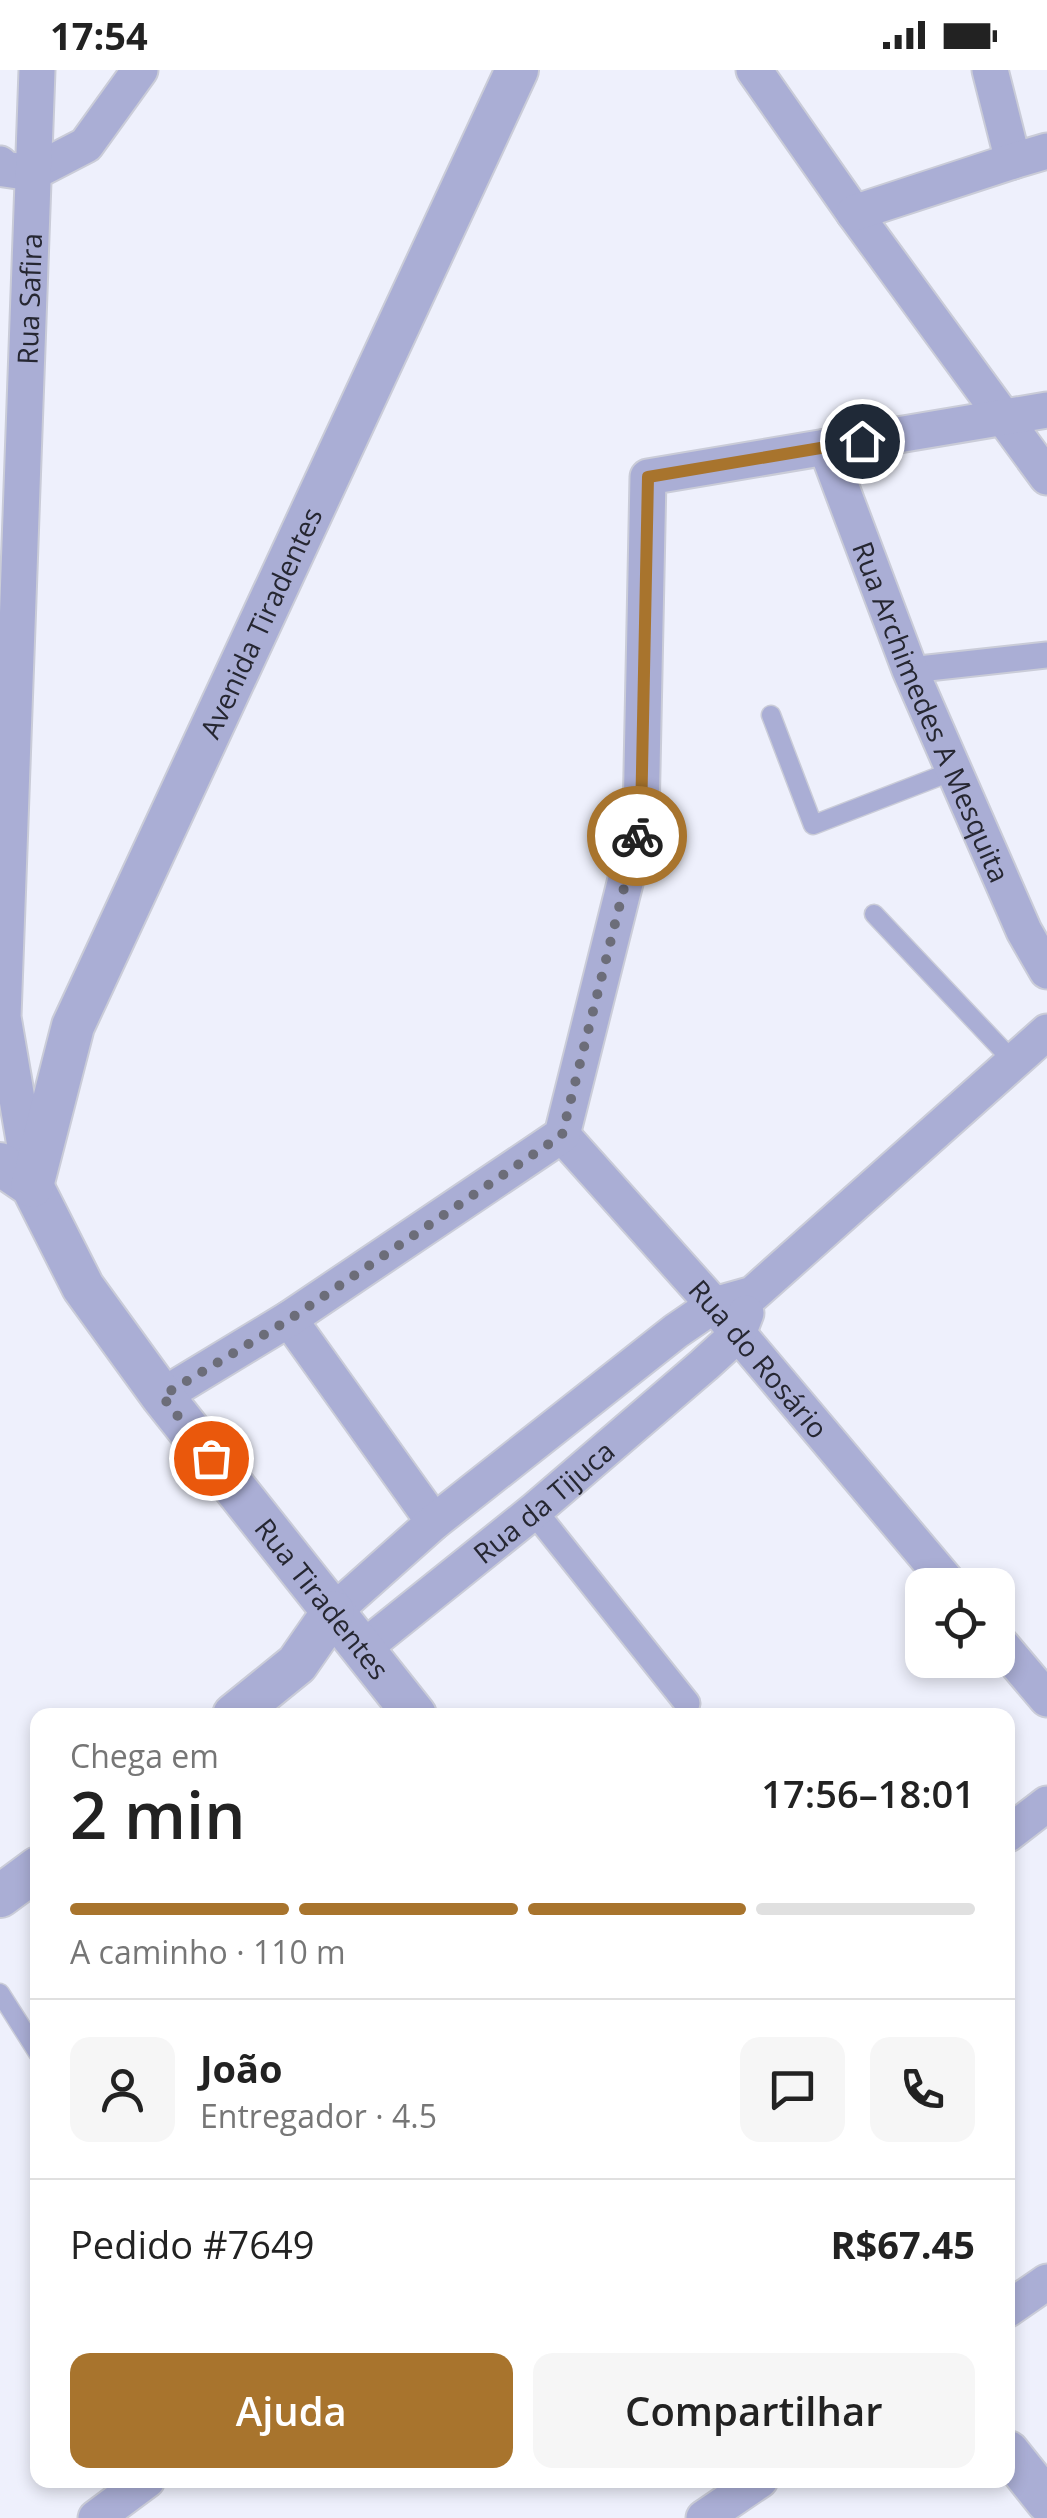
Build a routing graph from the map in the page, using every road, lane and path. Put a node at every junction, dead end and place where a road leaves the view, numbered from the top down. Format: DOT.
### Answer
graph roads {
  1 [pos="37,70"];
  2 [pos="140,70"];
  3 [pos="517,70"];
  4 [pos="754,70"];
  5 [pos="990,70"];
  6 [pos="1047,152"];
  7 [pos="1012,160"];
  8 [pos="16,169"];
  9 [pos="854,214"];
  10 [pos="1047,410"];
  11 [pos="1004,419"];
  12 [pos="826,447"];
  13 [pos="1047,477"];
  14 [pos="1047,655"];
  15 [pos="910,670"];
  16 [pos="770,715"];
  17 [pos="953,771"];
  18 [pos="874,914"];
  19 [pos="1047,971"];
  20 [pos="1047,1032"];
  21 [pos="1012,1061"];
  22 [pos="562,1135"];
  23 [pos="16,1175"];
  24 [pos="753,1294"];
  25 [pos="714,1305"];
  26 [pos="290,1319"];
  27 [pos="738,1334"];
  28 [pos="162,1396"];
  29 [pos="534,1511"];
  30 [pos="434,1522"];
  31 [pos="936,1568"];
  32 [pos="332,1612"];
  33 [pos="361,1650"];
  34 [pos="1015,1661"];
  35 [pos="297,1664"];
  36 [pos="1047,1700"];
  37 [pos="687,1703"];
  38 [pos="243,1708"];
  39 [pos="409,1708"];
  40 [pos="1047,1804"];
  41 [pos="1015,1829"];
  42 [pos="30,1874"];
  43 [pos="0,1896"];
  44 [pos="0,1993"];
  45 [pos="30,2040"];
  46 [pos="1047,2282"];
  47 [pos="1015,2305"];
  48 [pos="1015,2461"];
  49 [pos="136,2488"];
  50 [pos="748,2488"];
  51 [pos="1047,2501"];
  52 [pos="96,2518"];
  53 [pos="704,2518"];
  1 -- 8 [label="street, Rua Safira"];
  2 -- 8 [label="street"];
  3 -- 23 [label="street, Avenida Tiradentes"];
  4 -- 9 [label="street"];
  5 -- 7 [label="street"];
  6 -- 7 [label="street"];
  7 -- 9 [label="street"];
  8 -- 23 [label="street, Rua Safira"];
  9 -- 11 [label="street"];
  10 -- 11 [label="street"];
  11 -- 12 [label="street"];
  11 -- 13 [label="street"];
  12 -- 15 [label="street, Rua Archimedes A Mesquita"];
  12 -- 22 [label="street"];
  14 -- 15 [label="street"];
  15 -- 17 [label="street, Rua Archimedes A Mesquita"];
  16 -- 17 [label="lane"];
  17 -- 19 [label="street, Rua Archimedes A Mesquita"];
  18 -- 21 [label="lane"];
  20 -- 21 [label="street, Rua da Tijuca"];
  21 -- 24 [label="street, Rua da Tijuca"];
  22 -- 25 [label="street, Rua do Rosário"];
  22 -- 26 [label="street"];
  23 -- 28 [label="street, Rua Tiradentes"];
  24 -- 25 [label="street, Rua da Tijuca"];
  24 -- 27 [label="street, Rua da Tijuca"];
  25 -- 27 [label="street, Rua do Rosário"];
  25 -- 30 [label="street, Rua da Tijuca"];
  26 -- 28 [label="street"];
  26 -- 30 [label="street"];
  27 -- 29 [label="street, Rua da Tijuca"];
  27 -- 31 [label="street, Rua do Rosário"];
  28 -- 32 [label="street, Rua Tiradentes"];
  29 -- 33 [label="street, Rua da Tijuca"];
  29 -- 37 [label="street"];
  30 -- 32 [label="street, Rua da Tijuca"];
  32 -- 33 [label="street, Rua Tiradentes"];
  32 -- 35 [label="street, Rua da Tijuca"];
  33 -- 35 [label="street, Rua da Tijuca"];
  33 -- 39 [label="street, Rua Tiradentes"];
  34 -- 36 [label="street"];
  35 -- 38 [label="street, Rua da Tijuca"];
  40 -- 41 [label="street"];
  42 -- 43 [label="street"];
  44 -- 45 [label="lane"];
  46 -- 47 [label="street"];
  48 -- 51 [label="street"];
  49 -- 52 [label="street"];
  50 -- 53 [label="street"];
}
